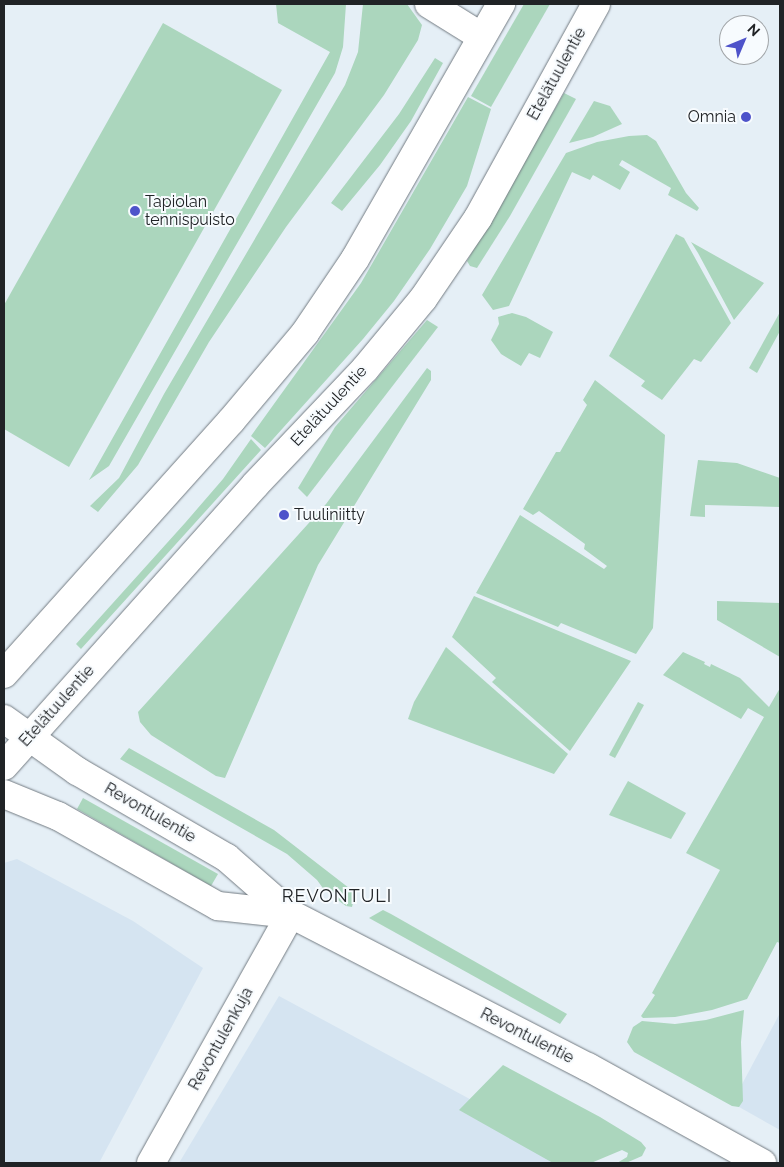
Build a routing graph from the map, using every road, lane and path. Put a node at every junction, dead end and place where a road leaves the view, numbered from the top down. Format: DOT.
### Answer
graph roads {
  1 [pos="429,4"];
  2 [pos="501,4"];
  3 [pos="596,4"];
  4 [pos="482,37"];
  5 [pos="4,674"];
  6 [pos="4,719"];
  7 [pos="29,739"];
  8 [pos="4,766"];
  9 [pos="4,794"];
  10 [pos="291,914"];
  11 [pos="746,1159"];
  12 [pos="151,1163"];
  1 -- 4 [label="main road"];
  2 -- 4 [label="main road"];
  3 -- 7 [label="main road, Etelätuulentie"];
  4 -- 5 [label="main road"];
  6 -- 7 [label="main road, Revontulentie"];
  7 -- 8 [label="main road, Etelätuulentie"];
  7 -- 10 [label="main road, Revontulentie"];
  9 -- 10 [label="main road, Revontulentie"];
  10 -- 11 [label="main road, Revontulentie"];
  10 -- 12 [label="main road, Revontulenkuja"];
}
